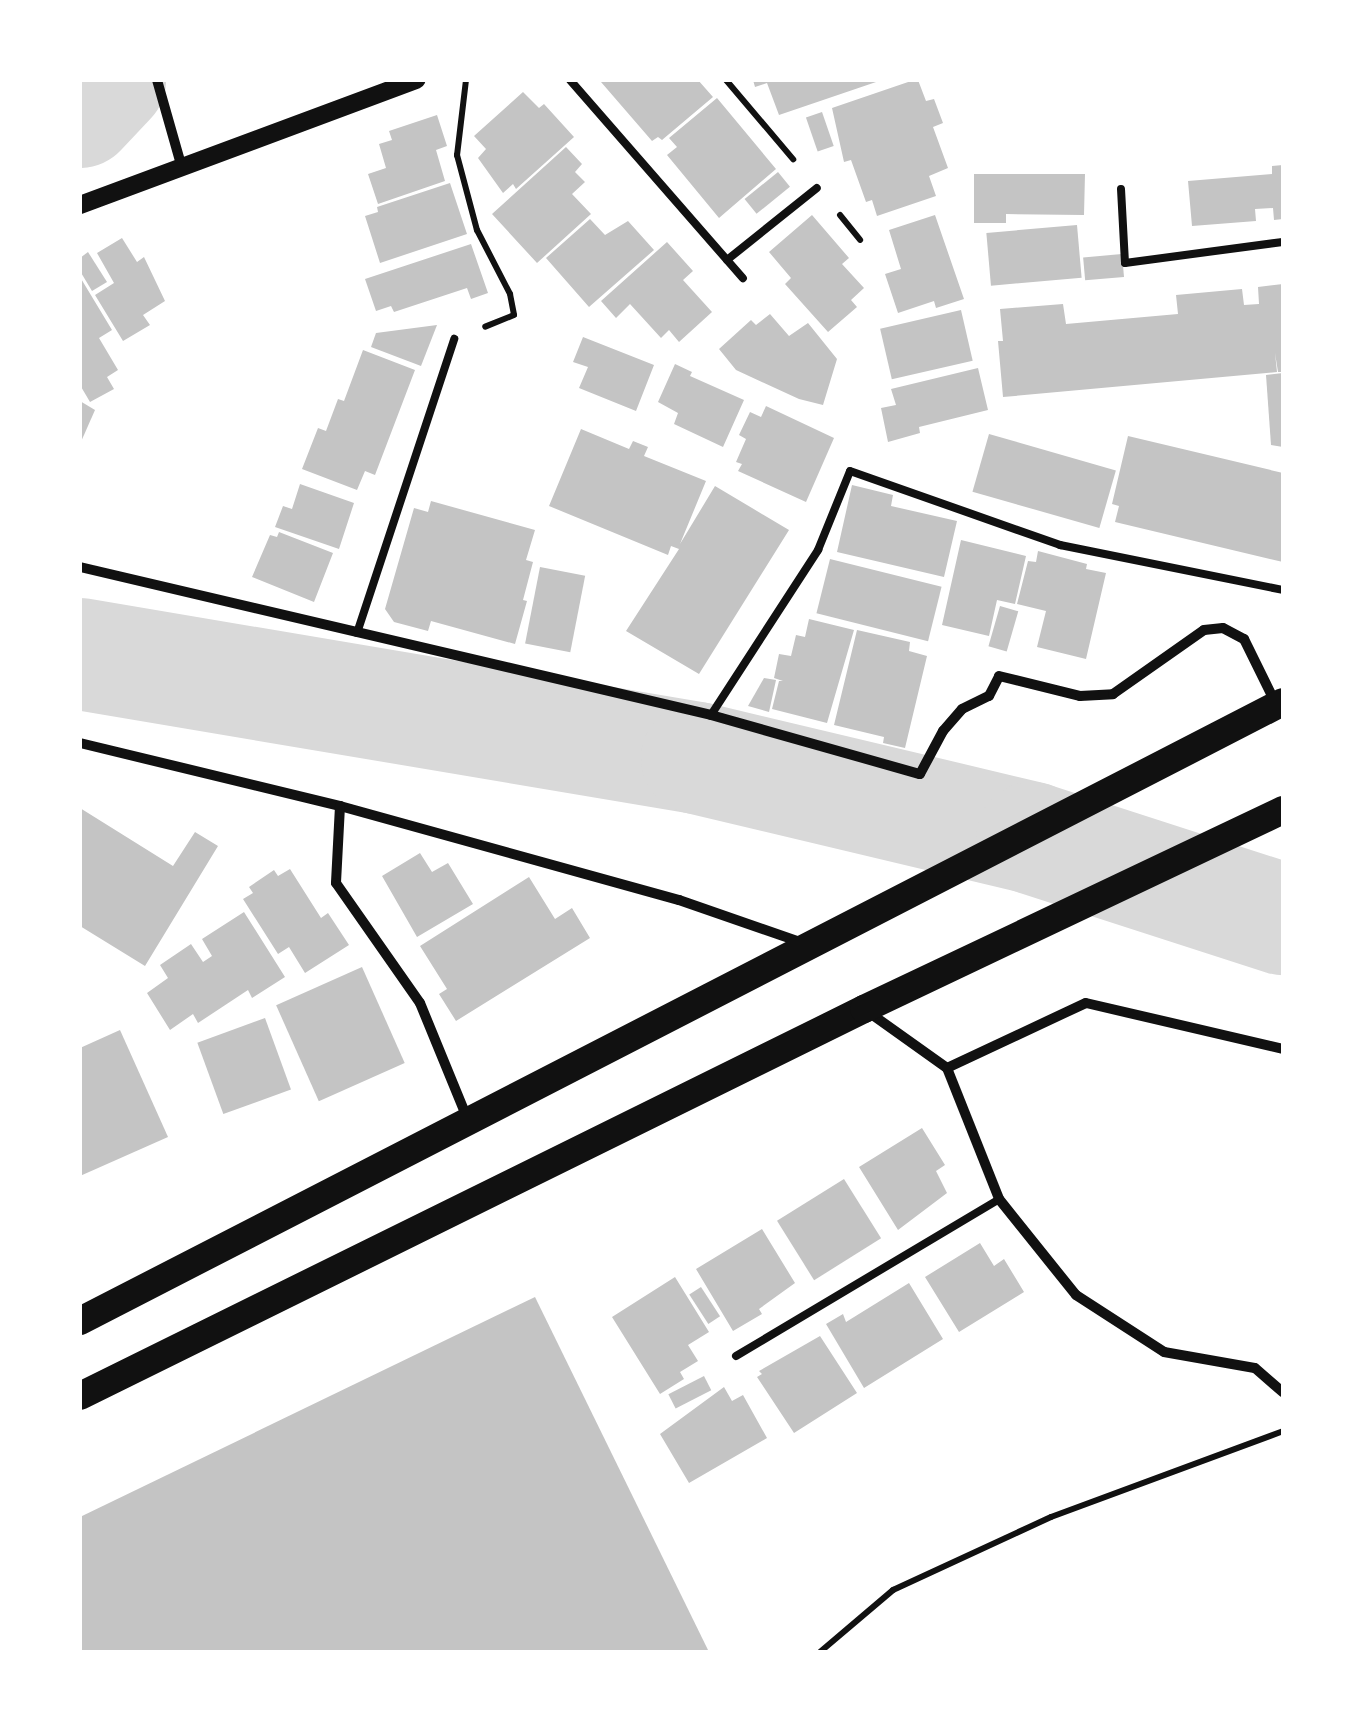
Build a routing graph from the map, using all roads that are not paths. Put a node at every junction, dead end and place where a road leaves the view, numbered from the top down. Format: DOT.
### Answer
graph roads {
  1 [pos="157,80"];
  2 [pos="418,80"];
  3 [pos="570,80"];
  4 [pos="182,168"];
  5 [pos="817,188"];
  6 [pos="1121,189"];
  7 [pos="80,205"];
  8 [pos="1283,242"];
  9 [pos="726,260"];
  10 [pos="743,278"];
  11 [pos="454,338"];
  12 [pos="80,566"];
  13 [pos="1283,590"];
  14 [pos="357,633"];
  15 [pos="1280,703"];
  16 [pos="711,715"];
  17 [pos="80,743"];
  18 [pos="340,806"];
  19 [pos="1281,814"];
  20 [pos="814,947"];
  21 [pos="864,1009"];
  22 [pos="1283,1048"];
  23 [pos="947,1068"];
  24 [pos="469,1123"];
  25 [pos="999,1199"];
  26 [pos="80,1321"];
  27 [pos="736,1356"];
  28 [pos="1283,1392"];
  29 [pos="80,1396"];
  1 -- 4 [label="street"];
  2 -- 4 [label="street"];
  3 -- 9 [label="lane"];
  4 -- 7 [label="street"];
  5 -- 9 [label="lane"];
  6 -- 8 [label="lane"];
  9 -- 10 [label="lane"];
  11 -- 14 [label="lane"];
  12 -- 14 [label="street"];
  13 -- 16 [label="lane"];
  14 -- 16 [label="street"];
  15 -- 16 [label="street"];
  15 -- 20 [label="highway"];
  17 -- 18 [label="street"];
  18 -- 20 [label="street"];
  18 -- 24 [label="street"];
  19 -- 21 [label="highway"];
  20 -- 24 [label="highway"];
  21 -- 23 [label="street"];
  21 -- 29 [label="highway"];
  22 -- 23 [label="street"];
  23 -- 25 [label="street"];
  24 -- 26 [label="highway"];
  25 -- 27 [label="lane"];
  25 -- 28 [label="street"];
}
